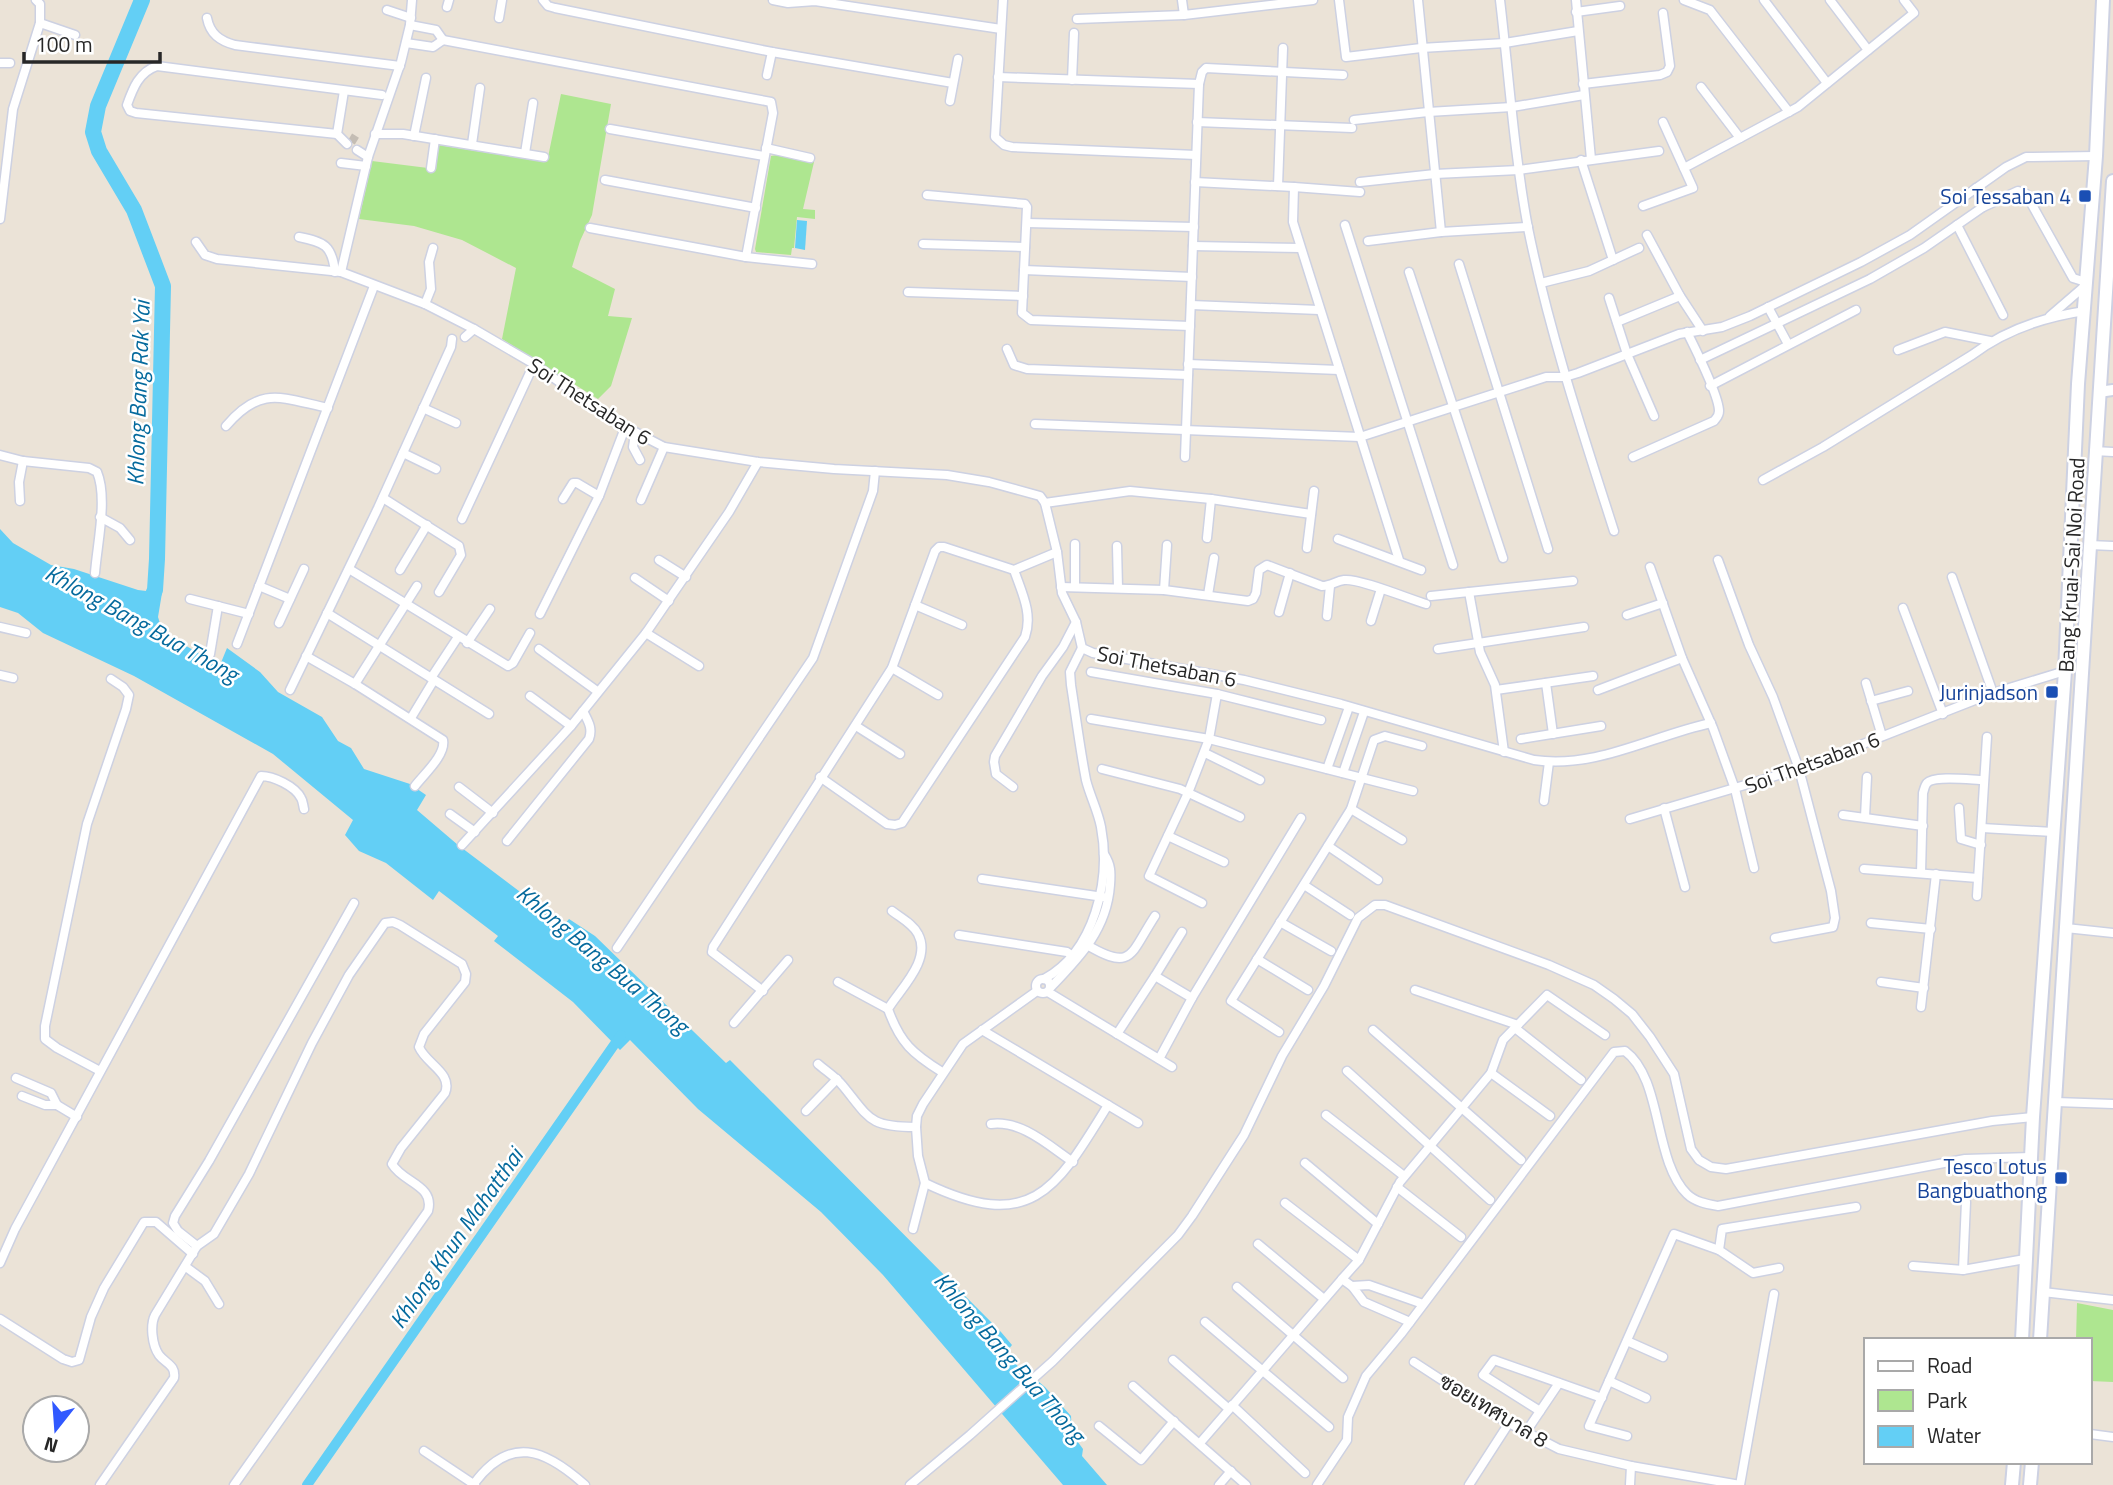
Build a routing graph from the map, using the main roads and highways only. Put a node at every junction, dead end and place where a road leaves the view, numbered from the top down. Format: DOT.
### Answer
graph roads {
  1 [pos="2104,0"];
  2 [pos="2113,181"];
  3 [pos="2070,576"];
  4 [pos="2088,577"];
  5 [pos="2022,1338"];
  6 [pos="2040,1338"];
  7 [pos="2014,1464"];
  8 [pos="2032,1464"];
  9 [pos="2012,1485"];
  10 [pos="2030,1485"];
  1 -- 3 [label="main road, Bang Kruai-Sai Noi Road"];
  2 -- 4 [label="main road, Bang Kruai-Sai Noi Road"];
  3 -- 4 [label="main road"];
  3 -- 5 [label="main road, Bang Kruai-Sai Noi Road"];
  4 -- 6 [label="main road, Bang Kruai-Sai Noi Road"];
  7 -- 9 [label="main road"];
  8 -- 10 [label="main road"];
}
